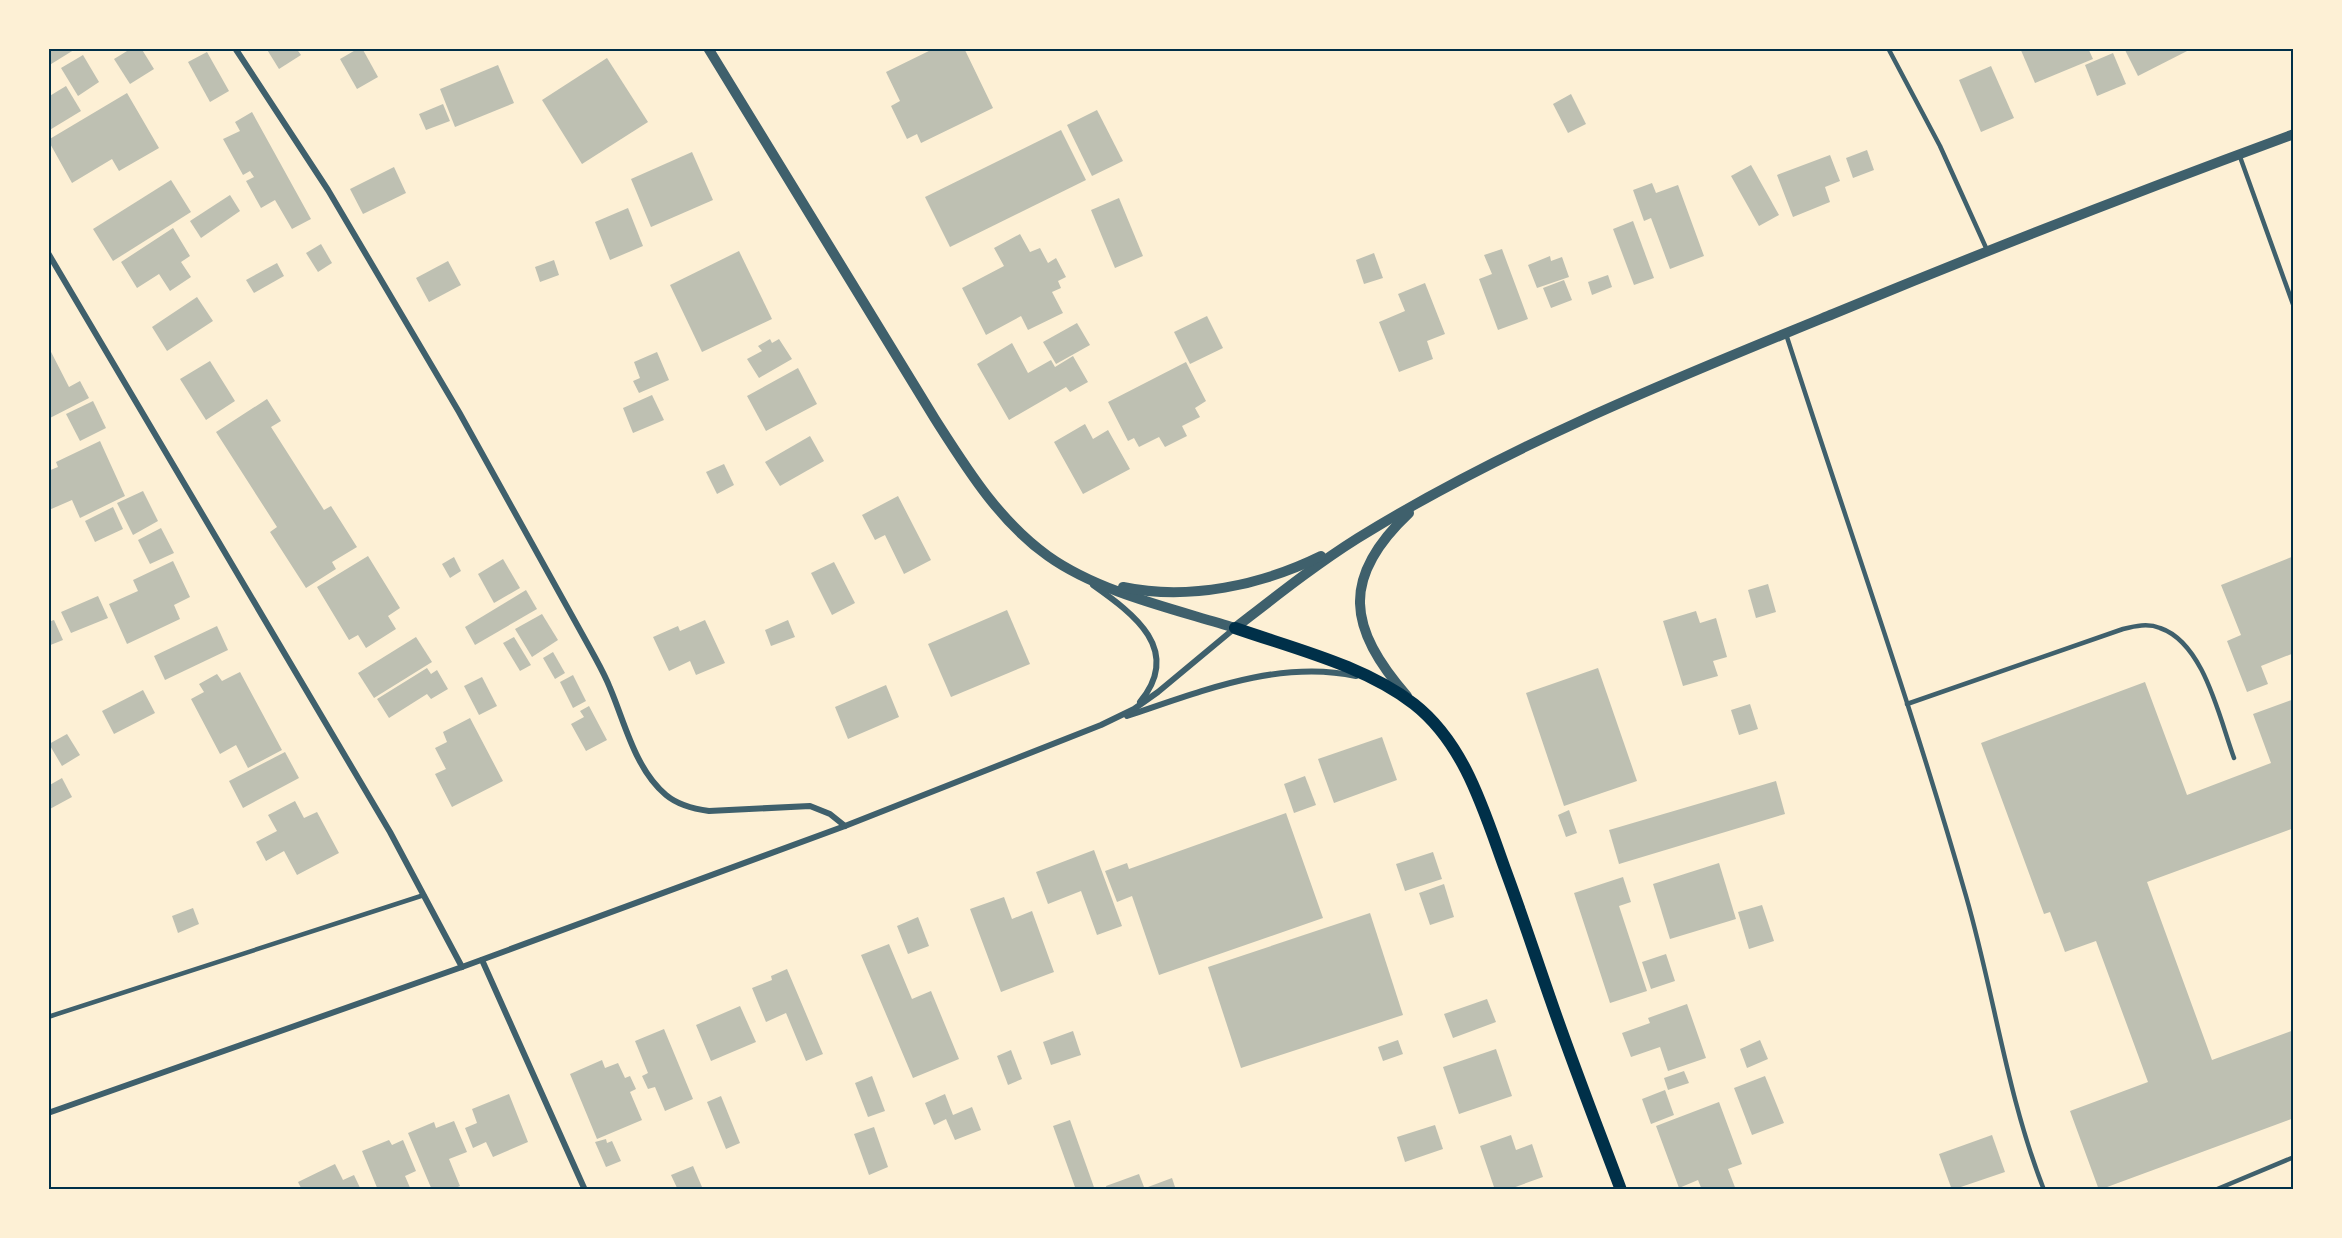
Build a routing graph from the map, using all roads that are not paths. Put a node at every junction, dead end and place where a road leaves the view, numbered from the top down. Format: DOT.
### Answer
graph roads {
  1 [pos="234,48"];
  2 [pos="708,48"];
  3 [pos="1888,48"];
  4 [pos="2294,134"];
  5 [pos="2239,154"];
  6 [pos="1987,251"];
  7 [pos="48,253"];
  8 [pos="2294,307"];
  9 [pos="1785,333"];
  10 [pos="1439,492"];
  11 [pos="1359,537"];
  12 [pos="1069,568"];
  13 [pos="1096,582"];
  14 [pos="1235,628"];
  15 [pos="1375,680"];
  16 [pos="1907,704"];
  17 [pos="1415,705"];
  18 [pos="1134,710"];
  19 [pos="1101,725"];
  20 [pos="2234,758"];
  21 [pos="845,826"];
  22 [pos="424,895"];
  23 [pos="482,960"];
  24 [pos="462,967"];
  25 [pos="48,1017"];
  26 [pos="48,1113"];
  27 [pos="2294,1157"];
  28 [pos="585,1190"];
  29 [pos="1620,1190"];
  30 [pos="2044,1190"];
  31 [pos="2215,1190"];
  1 -- 21 [label="street"];
  2 -- 12 [label="street"];
  3 -- 6 [label="lane"];
  4 -- 5 [label="street"];
  5 -- 6 [label="street"];
  5 -- 8 [label="lane"];
  6 -- 9 [label="street"];
  7 -- 22 [label="street"];
  9 -- 10 [label="street"];
  9 -- 16 [label="lane"];
  10 -- 11 [label="street"];
  10 -- 17 [label="street"];
  11 -- 13 [label="street"];
  11 -- 14 [label="street"];
  12 -- 13 [label="street"];
  12 -- 18 [label="street"];
  13 -- 14 [label="street"];
  14 -- 15 [label="main road"];
  14 -- 18 [label="street"];
  15 -- 17 [label="main road"];
  15 -- 19 [label="street"];
  16 -- 20 [label="lane"];
  16 -- 30 [label="lane"];
  17 -- 29 [label="main road"];
  18 -- 19 [label="street"];
  19 -- 21 [label="street"];
  21 -- 23 [label="street"];
  22 -- 24 [label="street"];
  22 -- 25 [label="lane"];
  23 -- 24 [label="street"];
  23 -- 28 [label="street"];
  24 -- 26 [label="street"];
  27 -- 31 [label="lane"];
}
